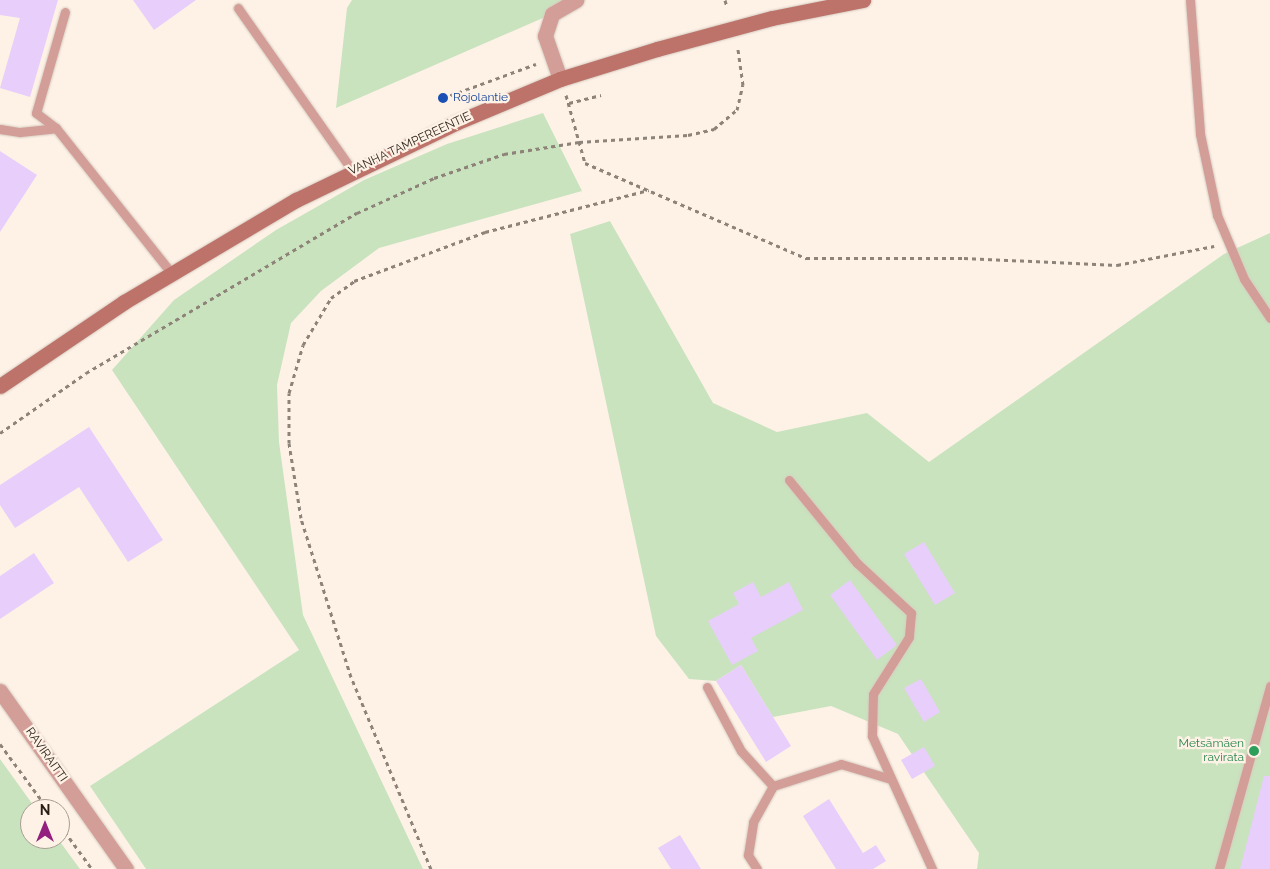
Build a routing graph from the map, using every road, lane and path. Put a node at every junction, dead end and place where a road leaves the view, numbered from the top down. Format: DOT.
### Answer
graph roads {
  1 [pos="576,0"];
  2 [pos="725,0"];
  3 [pos="863,0"];
  4 [pos="1190,0"];
  5 [pos="727,7"];
  6 [pos="238,8"];
  7 [pos="65,12"];
  8 [pos="738,48"];
  9 [pos="553,57"];
  10 [pos="560,79"];
  11 [pos="601,95"];
  12 [pos="443,98"];
  13 [pos="569,103"];
  14 [pos="56,128"];
  15 [pos="0,129"];
  16 [pos="579,142"];
  17 [pos="352,170"];
  18 [pos="649,190"];
  19 [pos="1230,243"];
  20 [pos="172,274"];
  21 [pos="1270,318"];
  22 [pos="0,386"];
  23 [pos="0,433"];
  24 [pos="790,480"];
  25 [pos="1270,686"];
  26 [pos="707,687"];
  27 [pos="0,691"];
  28 [pos="0,744"];
  29 [pos="891,779"];
  30 [pos="773,786"];
  31 [pos="41,799"];
  32 [pos="70,839"];
  33 [pos="92,869"];
  34 [pos="126,869"];
  35 [pos="431,869"];
  36 [pos="757,869"];
  37 [pos="932,869"];
  38 [pos="1219,869"];
  1 -- 9 [label="street"];
  2 -- 5 [label="path"];
  3 -- 10 [label="main road, VANHA TAMPEREENTIE"];
  4 -- 19 [label="lane"];
  6 -- 17 [label="lane"];
  7 -- 14 [label="lane"];
  8 -- 16 [label="path"];
  9 -- 10 [label="street"];
  9 -- 12 [label="path"];
  10 -- 13 [label="path"];
  10 -- 17 [label="main road, VANHA TAMPEREENTIE"];
  11 -- 13 [label="path"];
  13 -- 16 [label="path"];
  14 -- 15 [label="lane"];
  14 -- 20 [label="lane"];
  16 -- 18 [label="path"];
  16 -- 23 [label="path"];
  17 -- 20 [label="main road, VANHA TAMPEREENTIE"];
  18 -- 19 [label="path"];
  18 -- 35 [label="path"];
  19 -- 21 [label="lane"];
  20 -- 22 [label="main road, VANHA TAMPEREENTIE"];
  24 -- 29 [label="lane"];
  25 -- 38 [label="lane"];
  26 -- 30 [label="lane"];
  27 -- 34 [label="street, RAVIRAITTI"];
  28 -- 31 [label="path"];
  29 -- 30 [label="lane"];
  29 -- 37 [label="lane"];
  30 -- 36 [label="lane"];
  32 -- 33 [label="path"];
}
